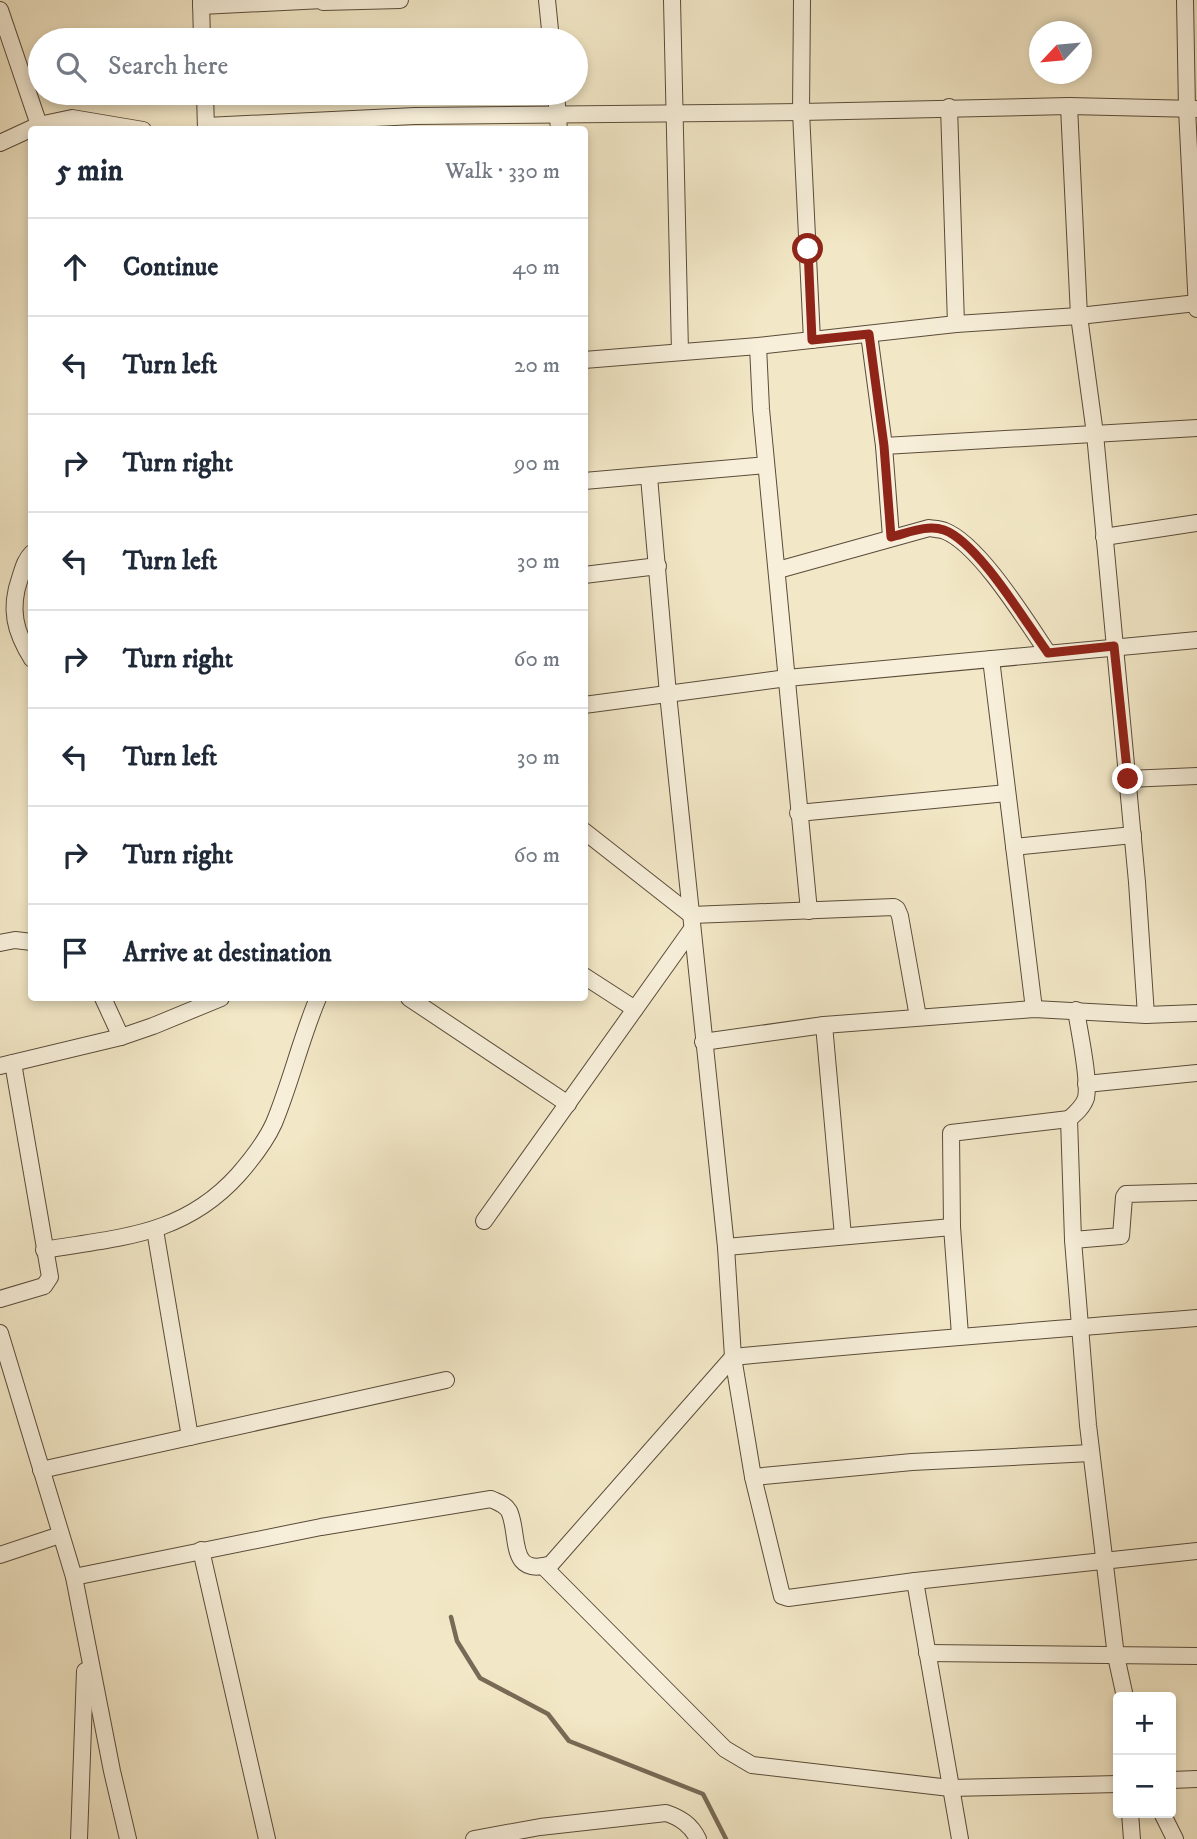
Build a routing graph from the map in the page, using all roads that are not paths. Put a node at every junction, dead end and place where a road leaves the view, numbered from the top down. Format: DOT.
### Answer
graph roads {
  1 [pos="400,0"];
  2 [pos="547,0"];
  3 [pos="673,0"];
  4 [pos="323,1"];
  5 [pos="806,1"];
  6 [pos="201,3"];
  7 [pos="1182,4"];
  8 [pos="0,10"];
  9 [pos="202,28"];
  10 [pos="550,28"];
  11 [pos="28,93"];
  12 [pos="32,105"];
  13 [pos="205,105"];
  14 [pos="1069,106"];
  15 [pos="949,107"];
  16 [pos="1192,109"];
  17 [pos="801,112"];
  18 [pos="675,113"];
  19 [pos="558,122"];
  20 [pos="39,125"];
  21 [pos="119,126"];
  22 [pos="206,126"];
  23 [pos="241,126"];
  24 [pos="28,130"];
  25 [pos="0,143"];
  26 [pos="1197,303"];
  27 [pos="1197,309"];
  28 [pos="1079,316"];
  29 [pos="956,324"];
  30 [pos="869,334"];
  31 [pos="812,340"];
  32 [pos="758,346"];
  33 [pos="680,352"];
  34 [pos="588,360"];
  35 [pos="1197,428"];
  36 [pos="1095,434"];
  37 [pos="884,446"];
  38 [pos="766,465"];
  39 [pos="649,477"];
  40 [pos="588,481"];
  41 [pos="1197,523"];
  42 [pos="891,537"];
  43 [pos="1104,537"];
  44 [pos="28,557"];
  45 [pos="658,566"];
  46 [pos="778,570"];
  47 [pos="588,575"];
  48 [pos="1197,640"];
  49 [pos="1114,646"];
  50 [pos="28,653"];
  51 [pos="1048,653"];
  52 [pos="991,659"];
  53 [pos="787,678"];
  54 [pos="668,694"];
  55 [pos="588,704"];
  56 [pos="1197,776"];
  57 [pos="1128,779"];
  58 [pos="1007,793"];
  59 [pos="798,813"];
  60 [pos="588,834"];
  61 [pos="1133,835"];
  62 [pos="1014,847"];
  63 [pos="809,911"];
  64 [pos="692,922"];
  65 [pos="28,942"];
  66 [pos="0,943"];
  67 [pos="588,979"];
  68 [pos="104,1001"];
  69 [pos="214,1001"];
  70 [pos="316,1001"];
  71 [pos="413,1001"];
  72 [pos="635,1009"];
  73 [pos="1034,1009"];
  74 [pos="1076,1010"];
  75 [pos="1197,1013"];
  76 [pos="1146,1015"];
  77 [pos="918,1017"];
  78 [pos="824,1025"];
  79 [pos="121,1037"];
  80 [pos="703,1042"];
  81 [pos="7,1065"];
  82 [pos="1197,1073"];
  83 [pos="1086,1084"];
  84 [pos="568,1104"];
  85 [pos="1069,1119"];
  86 [pos="1197,1192"];
  87 [pos="484,1221"];
  88 [pos="952,1227"];
  89 [pos="155,1230"];
  90 [pos="843,1236"];
  91 [pos="1073,1240"];
  92 [pos="726,1247"];
  93 [pos="44,1250"];
  94 [pos="0,1299"];
  95 [pos="1197,1318"];
  96 [pos="1081,1329"];
  97 [pos="0,1333"];
  98 [pos="960,1335"];
  99 [pos="733,1357"];
  100 [pos="446,1380"];
  101 [pos="190,1437"];
  102 [pos="1091,1453"];
  103 [pos="41,1470"];
  104 [pos="753,1477"];
  105 [pos="60,1535"];
  106 [pos="201,1550"];
  107 [pos="1197,1550"];
  108 [pos="0,1555"];
  109 [pos="1105,1560"];
  110 [pos="543,1566"];
  111 [pos="74,1577"];
  112 [pos="915,1581"];
  113 [pos="86,1644"];
  114 [pos="927,1653"];
  115 [pos="1116,1656"];
  116 [pos="1197,1656"];
  117 [pos="1124,1692"];
  118 [pos="1197,1779"];
  119 [pos="1176,1780"];
  120 [pos="1113,1784"];
  121 [pos="950,1788"];
  122 [pos="1130,1818"];
  123 [pos="1164,1818"];
  124 [pos="79,1839"];
  125 [pos="128,1839"];
  126 [pos="267,1839"];
  127 [pos="474,1839"];
  128 [pos="698,1839"];
  129 [pos="960,1839"];
  130 [pos="1132,1839"];
  131 [pos="1175,1839"];
  1 -- 4 [label="street"];
  2 -- 10 [label="street"];
  3 -- 18 [label="street"];
  4 -- 6 [label="street"];
  5 -- 17 [label="street"];
  6 -- 9 [label="street"];
  7 -- 16 [label="street"];
  8 -- 11 [label="street"];
  12 -- 20 [label="street"];
  13 -- 22 [label="street"];
  14 -- 15 [label="street"];
  14 -- 16 [label="street"];
  14 -- 28 [label="street"];
  15 -- 17 [label="street"];
  15 -- 29 [label="street"];
  16 -- 26 [label="street"];
  17 -- 18 [label="street"];
  17 -- 31 [label="street"];
  18 -- 19 [label="street"];
  18 -- 33 [label="street"];
  19 -- 23 [label="street"];
  20 -- 21 [label="street"];
  24 -- 25 [label="street"];
  26 -- 27 [label="street"];
  26 -- 28 [label="street"];
  28 -- 29 [label="street"];
  28 -- 36 [label="street"];
  29 -- 30 [label="street"];
  30 -- 31 [label="street"];
  30 -- 37 [label="street"];
  31 -- 32 [label="street"];
  32 -- 33 [label="street"];
  32 -- 38 [label="street"];
  33 -- 34 [label="street"];
  35 -- 36 [label="street"];
  36 -- 37 [label="street"];
  36 -- 43 [label="street"];
  37 -- 42 [label="street"];
  38 -- 39 [label="street"];
  38 -- 46 [label="street"];
  39 -- 40 [label="street"];
  39 -- 45 [label="street"];
  41 -- 43 [label="street"];
  42 -- 46 [label="street"];
  42 -- 51 [label="street"];
  43 -- 49 [label="street"];
  44 -- 50 [label="street"];
  45 -- 47 [label="street"];
  45 -- 54 [label="street"];
  46 -- 53 [label="street"];
  48 -- 49 [label="street"];
  49 -- 51 [label="street"];
  49 -- 57 [label="street"];
  51 -- 52 [label="street"];
  52 -- 53 [label="street"];
  52 -- 58 [label="street"];
  53 -- 54 [label="street"];
  53 -- 59 [label="street"];
  54 -- 55 [label="street"];
  54 -- 64 [label="street"];
  56 -- 57 [label="street"];
  57 -- 61 [label="street"];
  58 -- 59 [label="street"];
  58 -- 62 [label="street"];
  59 -- 63 [label="street"];
  60 -- 64 [label="street"];
  61 -- 62 [label="street"];
  61 -- 76 [label="street"];
  62 -- 73 [label="street"];
  63 -- 64 [label="street"];
  63 -- 77 [label="street"];
  64 -- 72 [label="street"];
  64 -- 80 [label="street"];
  65 -- 66 [label="street"];
  67 -- 72 [label="street"];
  68 -- 79 [label="street"];
  69 -- 79 [label="street"];
  70 -- 89 [label="street"];
  71 -- 84 [label="street"];
  72 -- 84 [label="street"];
  73 -- 74 [label="street"];
  73 -- 77 [label="street"];
  74 -- 76 [label="street"];
  74 -- 83 [label="street"];
  75 -- 76 [label="street"];
  77 -- 78 [label="street"];
  78 -- 80 [label="street"];
  78 -- 90 [label="street"];
  79 -- 81 [label="street"];
  80 -- 92 [label="street"];
  81 -- 93 [label="street"];
  82 -- 83 [label="street"];
  83 -- 85 [label="street"];
  84 -- 87 [label="street"];
  85 -- 88 [label="street"];
  85 -- 91 [label="street"];
  86 -- 91 [label="street"];
  88 -- 90 [label="street"];
  88 -- 98 [label="street"];
  89 -- 93 [label="street"];
  89 -- 101 [label="street"];
  90 -- 92 [label="street"];
  91 -- 96 [label="street"];
  92 -- 99 [label="street"];
  93 -- 94 [label="street"];
  95 -- 96 [label="street"];
  96 -- 98 [label="street"];
  96 -- 102 [label="street"];
  97 -- 103 [label="street"];
  98 -- 99 [label="street"];
  99 -- 104 [label="street"];
  99 -- 110 [label="street"];
  100 -- 101 [label="street"];
  101 -- 103 [label="street"];
  102 -- 104 [label="street"];
  102 -- 109 [label="street"];
  103 -- 105 [label="street"];
  104 -- 112 [label="street"];
  105 -- 108 [label="street"];
  105 -- 111 [label="street"];
  106 -- 110 [label="street"];
  106 -- 111 [label="street"];
  106 -- 126 [label="street"];
  107 -- 109 [label="street"];
  109 -- 112 [label="street"];
  109 -- 115 [label="street"];
  110 -- 121 [label="street"];
  111 -- 113 [label="street"];
  112 -- 114 [label="street"];
  113 -- 124 [label="street"];
  113 -- 125 [label="street"];
  114 -- 115 [label="street"];
  114 -- 121 [label="street"];
  115 -- 116 [label="street"];
  115 -- 117 [label="street"];
  118 -- 119 [label="street"];
  120 -- 121 [label="street"];
  121 -- 129 [label="street"];
  122 -- 130 [label="street"];
  123 -- 131 [label="street"];
  127 -- 128 [label="street"];
}
